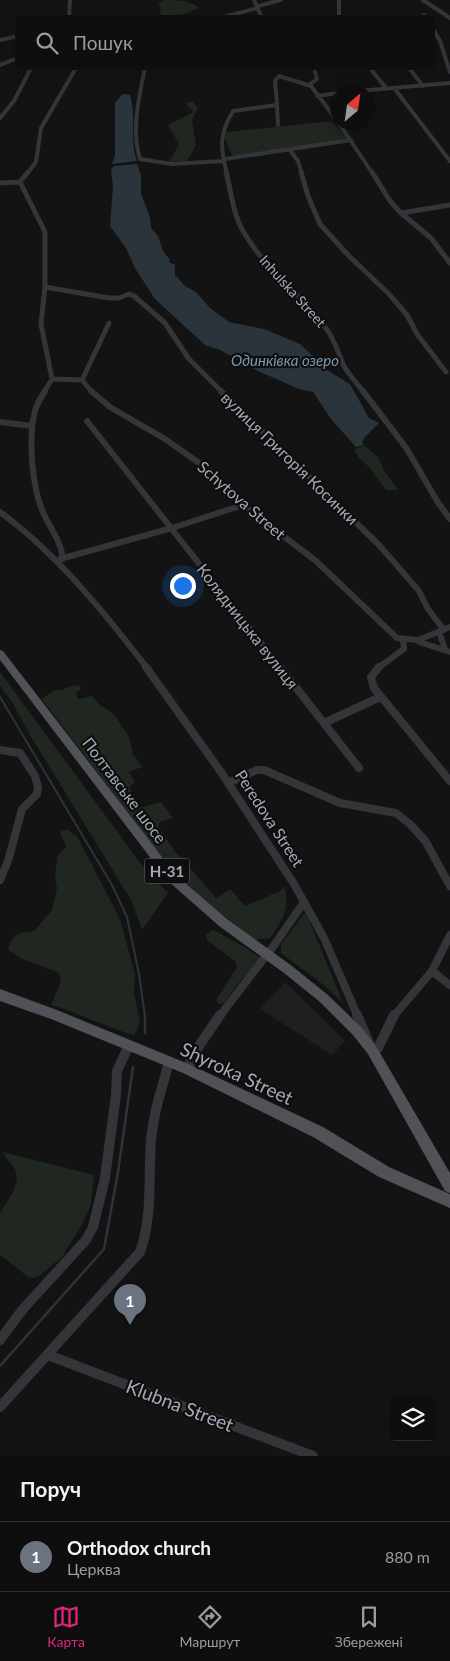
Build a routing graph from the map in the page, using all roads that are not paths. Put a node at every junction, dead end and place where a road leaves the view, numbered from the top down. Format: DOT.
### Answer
graph roads {
  1 [pos="70,0"];
  2 [pos="254,0"];
  3 [pos="281,0"];
  4 [pos="339,0"];
  5 [pos="423,0"];
  6 [pos="258,7"];
  7 [pos="69,15"];
  8 [pos="230,15"];
  9 [pos="261,15"];
  10 [pos="340,15"];
  11 [pos="450,18"];
  12 [pos="435,33"];
  13 [pos="15,37"];
  14 [pos="0,40"];
  15 [pos="435,40"];
  16 [pos="439,40"];
  17 [pos="15,59"];
  18 [pos="0,66"];
  19 [pos="29,70"];
  20 [pos="75,70"];
  21 [pos="145,70"];
  22 [pos="315,70"];
  23 [pos="372,70"];
  24 [pos="411,70"];
  25 [pos="276,71"];
  26 [pos="450,72"];
  27 [pos="279,76"];
  28 [pos="450,83"];
  29 [pos="309,85"];
  30 [pos="423,86"];
  31 [pos="386,88"];
  32 [pos="394,88"];
  33 [pos="375,89"];
  34 [pos="330,95"];
  35 [pos="317,96"];
  36 [pos="277,105"];
  37 [pos="330,112"];
  38 [pos="0,118"];
  39 [pos="278,125"];
  40 [pos="344,130"];
  41 [pos="351,140"];
  42 [pos="290,150"];
  43 [pos="224,160"];
  44 [pos="450,161"];
  45 [pos="20,182"];
  46 [pos="0,183"];
  47 [pos="450,205"];
  48 [pos="401,213"];
  49 [pos="450,263"];
  50 [pos="45,287"];
  51 [pos="109,323"];
  52 [pos="446,372"];
  53 [pos="52,379"];
  54 [pos="82,380"];
  55 [pos="0,422"];
  56 [pos="86,422"];
  57 [pos="32,426"];
  58 [pos="243,505"];
  59 [pos="0,512"];
  60 [pos="450,519"];
  61 [pos="172,528"];
  62 [pos="59,560"];
  63 [pos="444,630"];
  64 [pos="403,640"];
  65 [pos="419,642"];
  66 [pos="448,650"];
  67 [pos="0,653"];
  68 [pos="380,697"];
  69 [pos="324,723"];
  70 [pos="0,750"];
  71 [pos="359,768"];
  72 [pos="450,781"];
  73 [pos="228,782"];
  74 [pos="0,880"];
  75 [pos="450,886"];
  76 [pos="304,902"];
  77 [pos="450,935"];
  78 [pos="267,953"];
  79 [pos="432,971"];
  80 [pos="450,985"];
  81 [pos="0,995"];
  82 [pos="129,1045"];
  83 [pos="372,1050"];
  84 [pos="170,1062"];
  85 [pos="187,1069"];
  86 [pos="450,1186"];
  87 [pos="450,1201"];
  88 [pos="0,1340"];
  89 [pos="48,1355"];
  90 [pos="0,1407"];
  91 [pos="313,1456"];
  1 -- 7 [label="street"];
  2 -- 6 [label="street"];
  3 -- 6 [label="street"];
  4 -- 10 [label="street"];
  5 -- 11 [label="street"];
  6 -- 8 [label="street"];
  6 -- 9 [label="street"];
  12 -- 16 [label="street"];
  13 -- 14 [label="street"];
  15 -- 16 [label="street"];
  16 -- 26 [label="street"];
  17 -- 18 [label="street"];
  19 -- 38 [label="street"];
  20 -- 45 [label="street"];
  21 -- 43 [label="street"];
  22 -- 29 [label="street"];
  23 -- 31 [label="street"];
  24 -- 30 [label="street"];
  25 -- 27 [label="street"];
  27 -- 29 [label="street"];
  27 -- 36 [label="street"];
  28 -- 30 [label="street"];
  29 -- 35 [label="street"];
  30 -- 32 [label="street"];
  31 -- 32 [label="street"];
  31 -- 33 [label="street"];
  32 -- 44 [label="street"];
  34 -- 35 [label="street"];
  35 -- 37 [label="street"];
  36 -- 39 [label="street"];
  36 -- 43 [label="street, Inhulska Street"];
  40 -- 41 [label="street"];
  41 -- 42 [label="street"];
  41 -- 48 [label="street"];
  42 -- 43 [label="street"];
  42 -- 52 [label="street"];
  43 -- 60 [label="street, Inhulska Street"];
  45 -- 46 [label="street"];
  45 -- 50 [label="street"];
  47 -- 48 [label="street"];
  48 -- 49 [label="street"];
  50 -- 53 [label="street"];
  50 -- 63 [label="street, вулиця Григорія Косинки"];
  51 -- 54 [label="street"];
  53 -- 54 [label="street"];
  53 -- 57 [label="street"];
  54 -- 58 [label="street, Schytova Street"];
  55 -- 57 [label="street"];
  56 -- 61 [label="street, Колядницька вулиця"];
  57 -- 62 [label="street"];
  58 -- 61 [label="street"];
  58 -- 64 [label="street, Schytova Street"];
  59 -- 62 [label="street, Peredova Street"];
  61 -- 62 [label="street"];
  61 -- 69 [label="street, Колядницька вулиця"];
  62 -- 73 [label="street, Peredova Street"];
  63 -- 65 [label="street"];
  63 -- 66 [label="street, вулиця Григорія Косинки"];
  64 -- 65 [label="street, Schytova Street"];
  64 -- 68 [label="street"];
  65 -- 66 [label="street, Schytova Street"];
  67 -- 78 [label="main road, Полтавське шосе / Н-31"];
  68 -- 69 [label="street"];
  68 -- 72 [label="street"];
  69 -- 71 [label="street, Колядницька вулиця"];
  70 -- 74 [label="street"];
  73 -- 75 [label="street"];
  73 -- 76 [label="street, Peredova Street"];
  76 -- 78 [label="street"];
  76 -- 83 [label="street, Peredova Street"];
  77 -- 79 [label="street"];
  78 -- 83 [label="main road, Полтавське шосе / Н-31"];
  78 -- 85 [label="street"];
  79 -- 80 [label="street"];
  79 -- 83 [label="street"];
  81 -- 82 [label="main road, Shyroka Street"];
  82 -- 84 [label="main road, Shyroka Street"];
  82 -- 88 [label="street"];
  83 -- 86 [label="main road, Peredova Street / Н-31"];
  84 -- 85 [label="main road, Shyroka Street"];
  84 -- 89 [label="street"];
  85 -- 87 [label="main road, Shyroka Street"];
  89 -- 90 [label="street"];
  89 -- 91 [label="street, Klubna Street"];
}
